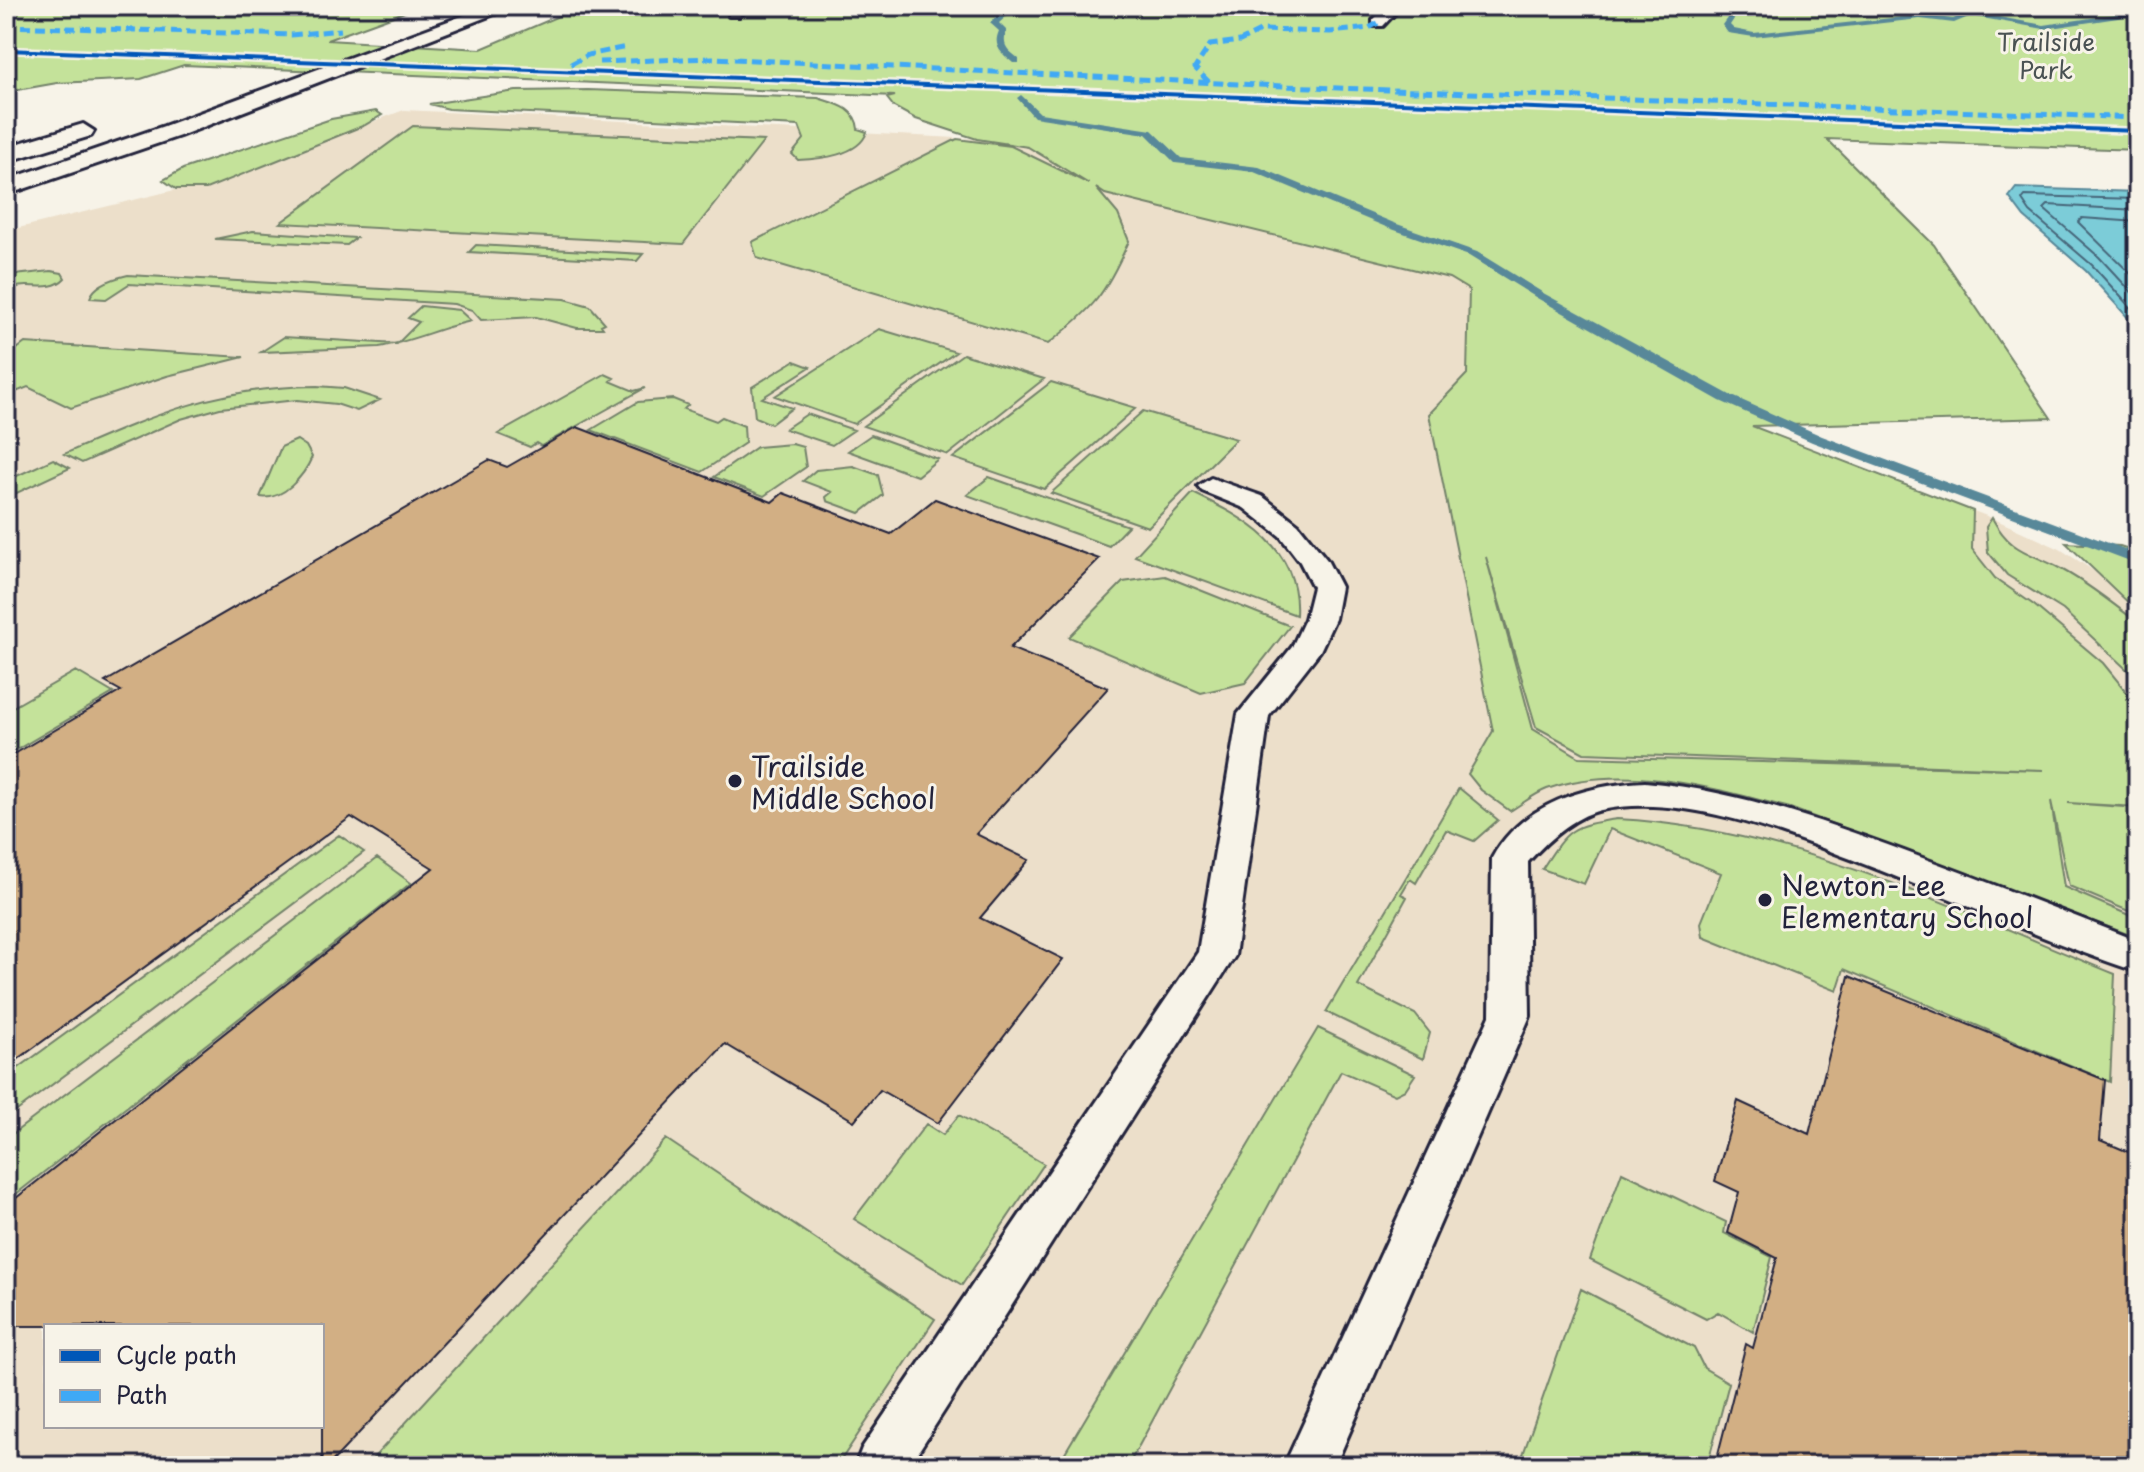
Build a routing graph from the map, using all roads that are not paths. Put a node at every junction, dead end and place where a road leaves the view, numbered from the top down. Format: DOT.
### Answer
graph roads {
  1 [pos="506,6"];
  2 [pos="1395,6"];
  3 [pos="1378,23"];
  4 [pos="366,32"];
  5 [pos="230,80"];
  6 [pos="99,126"];
  7 [pos="6,155"];
  8 [pos="6,188"];
  9 [pos="1211,486"];
  10 [pos="2138,957"];
  11 [pos="880,1466"];
  12 [pos="1309,1466"];
  1 -- 8 [label="main road"];
  2 -- 3 [label="lane"];
  4 -- 5 [label="main road"];
  6 -- 7 [label="main road"];
  9 -- 11 [label="lane"];
  10 -- 12 [label="lane"];
}
